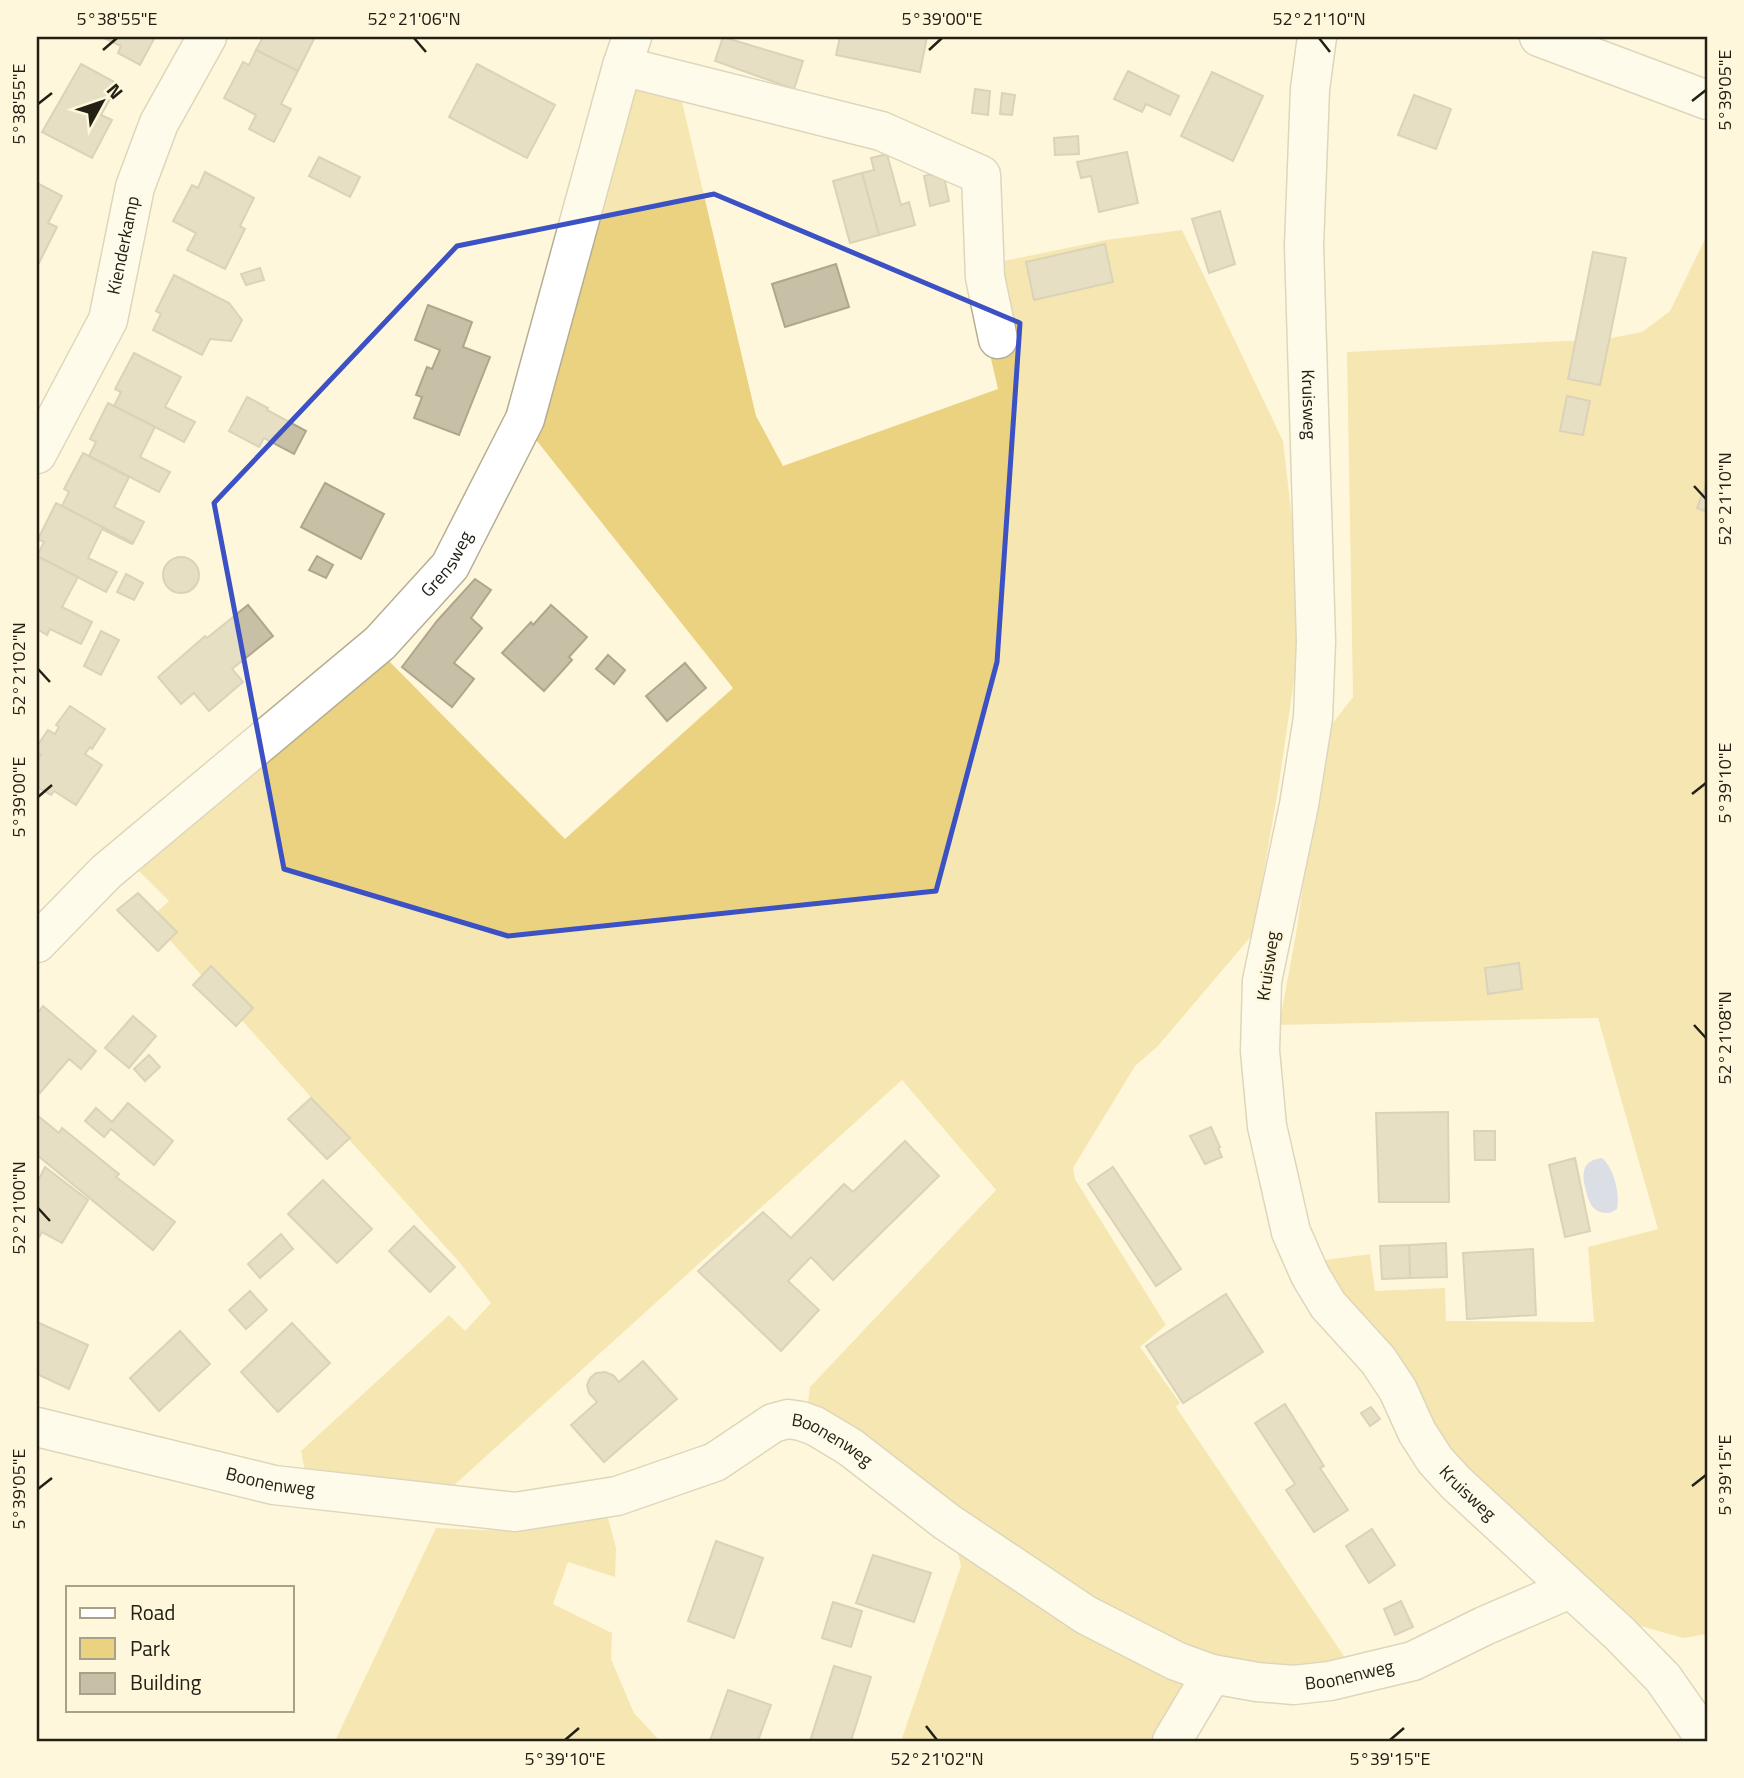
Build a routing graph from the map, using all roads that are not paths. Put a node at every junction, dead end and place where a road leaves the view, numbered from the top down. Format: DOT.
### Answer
graph roads {
  1 [pos="207,37"];
  2 [pos="1317,37"];
  3 [pos="1539,37"];
  4 [pos="627,51"];
  5 [pos="1707,100"];
  6 [pos="998,339"];
  7 [pos="37,454"];
  8 [pos="37,943"];
  9 [pos="37,1427"];
  10 [pos="1570,1589"];
  11 [pos="1212,1674"];
  12 [pos="1172,1741"];
  13 [pos="1707,1741"];
  1 -- 7 [label="street, Kienderkamp"];
  2 -- 10 [label="street, Kruisweg"];
  3 -- 5 [label="street"];
  4 -- 6 [label="street"];
  4 -- 8 [label="street, Grensweg"];
  9 -- 11 [label="street, Boonenweg"];
  10 -- 11 [label="street, Boonenweg"];
  10 -- 13 [label="street, Kruisweg"];
  11 -- 12 [label="street"];
}
